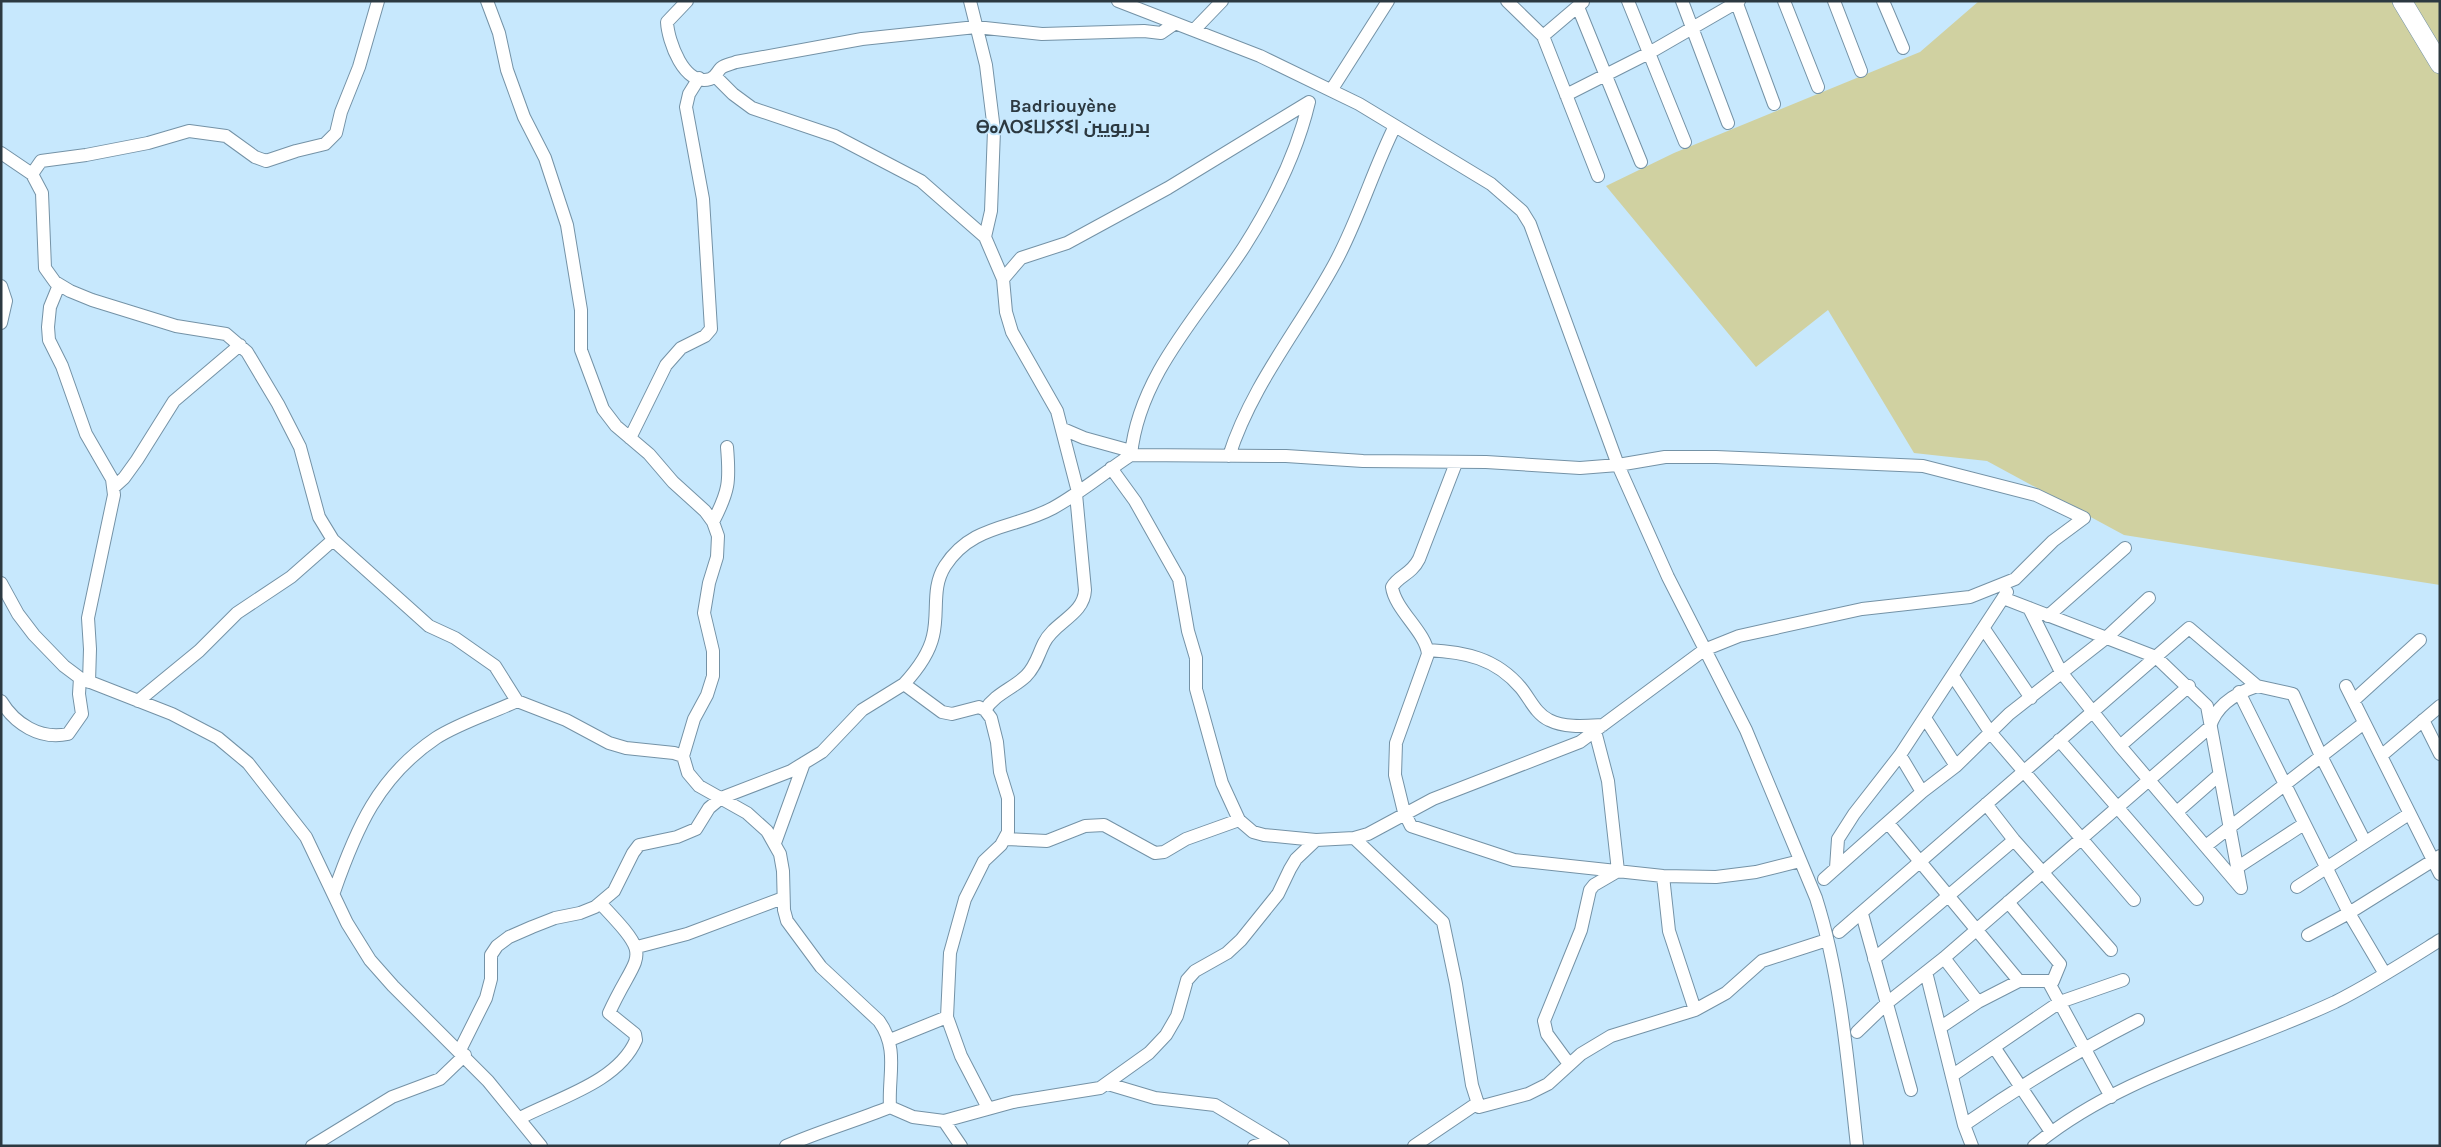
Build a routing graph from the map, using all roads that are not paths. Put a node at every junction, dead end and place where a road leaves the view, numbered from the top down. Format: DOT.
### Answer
graph roads {
  1 [pos="378,1"];
  2 [pos="487,1"];
  3 [pos="687,1"];
  4 [pos="970,1"];
  5 [pos="1222,1"];
  6 [pos="1388,1"];
  7 [pos="1508,1"];
  8 [pos="1628,1"];
  9 [pos="1682,1"];
  10 [pos="1784,1"];
  11 [pos="1834,1"];
  12 [pos="1883,1"];
  13 [pos="2402,1"];
  14 [pos="1120,2"];
  15 [pos="1737,2"];
  16 [pos="1581,4"];
  17 [pos="1174,24"];
  18 [pos="976,27"];
  19 [pos="1692,28"];
  20 [pos="1196,29"];
  21 [pos="1543,36"];
  22 [pos="1903,48"];
  23 [pos="1649,53"];
  24 [pos="2440,64"];
  25 [pos="1861,72"];
  26 [pos="1605,74"];
  27 [pos="715,76"];
  28 [pos="699,78"];
  29 [pos="1317,82"];
  30 [pos="1818,87"];
  31 [pos="1332,90"];
  32 [pos="1566,96"];
  33 [pos="1309,102"];
  34 [pos="1774,104"];
  35 [pos="1728,123"];
  36 [pos="1395,126"];
  37 [pos="1685,142"];
  38 [pos="1,153"];
  39 [pos="1641,162"];
  40 [pos="32,174"];
  41 [pos="1598,176"];
  42 [pos="985,237"];
  43 [pos="1003,279"];
  44 [pos="59,285"];
  45 [pos="1,286"];
  46 [pos="1,323"];
  47 [pos="240,345"];
  48 [pos="1063,429"];
  49 [pos="630,438"];
  50 [pos="727,448"];
  51 [pos="1131,453"];
  52 [pos="1229,456"];
  53 [pos="1456,462"];
  54 [pos="1618,466"];
  55 [pos="1111,468"];
  56 [pos="114,487"];
  57 [pos="1077,493"];
  58 [pos="713,522"];
  59 [pos="332,540"];
  60 [pos="2125,548"];
  61 [pos="2014,579"];
  62 [pos="1,583"];
  63 [pos="2003,598"];
  64 [pos="2149,598"];
  65 [pos="2029,608"];
  66 [pos="2048,616"];
  67 [pos="1984,629"];
  68 [pos="2106,638"];
  69 [pos="2420,640"];
  70 [pos="1428,650"];
  71 [pos="1704,650"];
  72 [pos="2156,657"];
  73 [pos="2060,672"];
  74 [pos="1953,676"];
  75 [pos="84,680"];
  76 [pos="904,684"];
  77 [pos="2188,686"];
  78 [pos="2257,686"];
  79 [pos="2346,686"];
  80 [pos="2239,692"];
  81 [pos="2031,698"];
  82 [pos="2354,700"];
  83 [pos="1,701"];
  84 [pos="138,701"];
  85 [pos="517,701"];
  86 [pos="2440,706"];
  87 [pos="984,710"];
  88 [pos="2092,712"];
  89 [pos="1925,718"];
  90 [pos="2423,720"];
  91 [pos="2364,722"];
  92 [pos="2210,727"];
  93 [pos="1599,728"];
  94 [pos="1990,732"];
  95 [pos="2059,740"];
  96 [pos="2120,746"];
  97 [pos="2440,754"];
  98 [pos="1900,755"];
  99 [pos="683,756"];
  100 [pos="2320,756"];
  101 [pos="2381,756"];
  102 [pos="804,763"];
  103 [pos="1956,766"];
  104 [pos="2024,771"];
  105 [pos="2219,775"];
  106 [pos="2150,779"];
  107 [pos="2284,784"];
  108 [pos="1922,792"];
  109 [pos="721,798"];
  110 [pos="1986,804"];
  111 [pos="2118,806"];
  112 [pos="2178,811"];
  113 [pos="1404,812"];
  114 [pos="2409,814"];
  115 [pos="1239,820"];
  116 [pos="1888,824"];
  117 [pos="2304,824"];
  118 [pos="2229,828"];
  119 [pos="1354,838"];
  120 [pos="2081,838"];
  121 [pos="1006,839"];
  122 [pos="1316,840"];
  123 [pos="2014,840"];
  124 [pos="2365,842"];
  125 [pos="775,843"];
  126 [pos="2207,845"];
  127 [pos="2436,858"];
  128 [pos="1800,861"];
  129 [pos="1919,861"];
  130 [pos="2238,867"];
  131 [pos="1836,868"];
  132 [pos="2326,868"];
  133 [pos="1618,871"];
  134 [pos="2044,872"];
  135 [pos="2440,874"];
  136 [pos="1663,876"];
  137 [pos="1824,879"];
  138 [pos="2297,888"];
  139 [pos="334,892"];
  140 [pos="1948,896"];
  141 [pos="783,898"];
  142 [pos="2197,899"];
  143 [pos="2134,900"];
  144 [pos="2008,902"];
  145 [pos="600,904"];
  146 [pos="2349,913"];
  147 [pos="1862,914"];
  148 [pos="1976,930"];
  149 [pos="1839,932"];
  150 [pos="2308,935"];
  151 [pos="1827,940"];
  152 [pos="2440,940"];
  153 [pos="637,947"];
  154 [pos="2111,950"];
  155 [pos="1944,958"];
  156 [pos="1874,959"];
  157 [pos="1926,972"];
  158 [pos="2385,974"];
  159 [pos="2123,980"];
  160 [pos="2019,981"];
  161 [pos="2048,981"];
  162 [pos="1887,1002"];
  163 [pos="1978,1002"];
  164 [pos="2060,1002"];
  165 [pos="1695,1010"];
  166 [pos="947,1016"];
  167 [pos="2138,1020"];
  168 [pos="1940,1027"];
  169 [pos="1857,1032"];
  170 [pos="890,1040"];
  171 [pos="1994,1047"];
  172 [pos="2085,1047"];
  173 [pos="462,1053"];
  174 [pos="1569,1064"];
  175 [pos="1953,1075"];
  176 [pos="1108,1084"];
  177 [pos="2020,1086"];
  178 [pos="1911,1090"];
  179 [pos="2111,1097"];
  180 [pos="1476,1104"];
  181 [pos="890,1107"];
  182 [pos="988,1108"];
  183 [pos="520,1118"];
  184 [pos="944,1121"];
  185 [pos="1964,1125"];
  186 [pos="2051,1132"];
  187 [pos="1279,1143"];
  188 [pos="312,1146"];
  189 [pos="541,1146"];
  190 [pos="786,1146"];
  191 [pos="962,1146"];
  192 [pos="1254,1146"];
  193 [pos="1414,1146"];
  194 [pos="1857,1146"];
  195 [pos="1972,1146"];
  196 [pos="2034,1146"];
  1 -- 40 [label="street"];
  2 -- 49 [label="street"];
  3 -- 28 [label="street"];
  4 -- 18 [label="street"];
  5 -- 20 [label="street"];
  6 -- 31 [label="street"];
  7 -- 21 [label="street"];
  8 -- 23 [label="street"];
  9 -- 19 [label="street"];
  10 -- 30 [label="street"];
  11 -- 25 [label="street"];
  12 -- 22 [label="street"];
  13 -- 24 [label="highway"];
  14 -- 17 [label="street"];
  15 -- 19 [label="street"];
  15 -- 34 [label="street"];
  16 -- 21 [label="street"];
  16 -- 26 [label="street"];
  17 -- 18 [label="street"];
  17 -- 20 [label="street"];
  18 -- 27 [label="street"];
  18 -- 42 [label="street"];
  19 -- 23 [label="street"];
  19 -- 35 [label="street"];
  20 -- 29 [label="street"];
  21 -- 32 [label="street"];
  23 -- 26 [label="street"];
  23 -- 37 [label="street"];
  26 -- 32 [label="street"];
  26 -- 39 [label="street"];
  27 -- 28 [label="street"];
  27 -- 42 [label="street"];
  28 -- 49 [label="street"];
  29 -- 31 [label="street"];
  29 -- 33 [label="street"];
  31 -- 36 [label="street"];
  32 -- 41 [label="street"];
  33 -- 43 [label="street"];
  33 -- 51 [label="street"];
  36 -- 52 [label="street"];
  36 -- 54 [label="street"];
  38 -- 40 [label="street"];
  40 -- 44 [label="street"];
  42 -- 43 [label="street"];
  43 -- 48 [label="street"];
  44 -- 47 [label="street"];
  44 -- 56 [label="street"];
  45 -- 46 [label="street"];
  47 -- 56 [label="street"];
  47 -- 59 [label="street"];
  48 -- 51 [label="street"];
  48 -- 57 [label="street"];
  49 -- 58 [label="street"];
  50 -- 58 [label="street"];
  51 -- 52 [label="street"];
  51 -- 55 [label="street"];
  52 -- 53 [label="street"];
  53 -- 54 [label="street"];
  53 -- 70 [label="street"];
  54 -- 61 [label="street"];
  54 -- 71 [label="street"];
  55 -- 57 [label="street"];
  55 -- 115 [label="street"];
  56 -- 75 [label="street"];
  57 -- 76 [label="street"];
  57 -- 87 [label="street"];
  58 -- 99 [label="street"];
  59 -- 84 [label="street"];
  59 -- 85 [label="street"];
  60 -- 66 [label="street"];
  61 -- 63 [label="street"];
  61 -- 71 [label="street"];
  62 -- 75 [label="street"];
  63 -- 65 [label="street"];
  63 -- 67 [label="street"];
  64 -- 68 [label="street"];
  65 -- 66 [label="street"];
  65 -- 73 [label="street"];
  66 -- 68 [label="street"];
  67 -- 74 [label="street"];
  67 -- 81 [label="street"];
  68 -- 72 [label="street"];
  68 -- 73 [label="street"];
  69 -- 82 [label="street"];
  70 -- 93 [label="street"];
  70 -- 113 [label="street"];
  71 -- 93 [label="street"];
  71 -- 128 [label="street"];
  72 -- 77 [label="street"];
  72 -- 78 [label="street"];
  72 -- 88 [label="street"];
  73 -- 81 [label="street"];
  73 -- 88 [label="street"];
  74 -- 89 [label="street"];
  74 -- 94 [label="street"];
  75 -- 83 [label="street"];
  75 -- 84 [label="street"];
  76 -- 87 [label="street"];
  76 -- 102 [label="street"];
  77 -- 92 [label="street"];
  77 -- 96 [label="street"];
  78 -- 80 [label="street"];
  78 -- 100 [label="street"];
  79 -- 82 [label="street"];
  80 -- 92 [label="street"];
  80 -- 107 [label="street"];
  81 -- 94 [label="street"];
  82 -- 91 [label="street"];
  84 -- 139 [label="street"];
  85 -- 99 [label="street"];
  85 -- 139 [label="street"];
  86 -- 90 [label="street"];
  87 -- 121 [label="street"];
  88 -- 95 [label="street"];
  88 -- 96 [label="street"];
  89 -- 98 [label="street"];
  89 -- 103 [label="street"];
  90 -- 97 [label="street"];
  90 -- 101 [label="street"];
  91 -- 100 [label="street"];
  91 -- 101 [label="street"];
  92 -- 105 [label="street"];
  92 -- 106 [label="street"];
  93 -- 113 [label="street"];
  93 -- 133 [label="street"];
  94 -- 103 [label="street"];
  94 -- 104 [label="street"];
  95 -- 104 [label="street"];
  95 -- 111 [label="street"];
  96 -- 106 [label="street"];
  98 -- 108 [label="street"];
  98 -- 131 [label="street"];
  99 -- 109 [label="street"];
  100 -- 107 [label="street"];
  100 -- 124 [label="street"];
  101 -- 114 [label="street"];
  102 -- 109 [label="street"];
  102 -- 125 [label="street"];
  103 -- 108 [label="street"];
  104 -- 110 [label="street"];
  104 -- 120 [label="street"];
  105 -- 112 [label="street"];
  105 -- 118 [label="street"];
  106 -- 111 [label="street"];
  106 -- 112 [label="street"];
  107 -- 117 [label="street"];
  107 -- 118 [label="street"];
  108 -- 116 [label="street"];
  109 -- 125 [label="street"];
  109 -- 145 [label="street"];
  110 -- 123 [label="street"];
  110 -- 129 [label="street"];
  111 -- 120 [label="street"];
  111 -- 142 [label="street"];
  112 -- 126 [label="street"];
  113 -- 119 [label="street"];
  113 -- 133 [label="street"];
  114 -- 124 [label="street"];
  114 -- 127 [label="street"];
  115 -- 121 [label="street"];
  115 -- 122 [label="street"];
  116 -- 129 [label="street"];
  116 -- 131 [label="street"];
  117 -- 130 [label="street"];
  117 -- 132 [label="street"];
  118 -- 126 [label="street"];
  118 -- 130 [label="street"];
  119 -- 122 [label="street"];
  119 -- 180 [label="street"];
  120 -- 134 [label="street"];
  120 -- 143 [label="street"];
  121 -- 166 [label="street"];
  122 -- 176 [label="street"];
  123 -- 134 [label="street"];
  123 -- 140 [label="street"];
  124 -- 132 [label="street"];
  125 -- 141 [label="street"];
  126 -- 130 [label="street"];
  127 -- 135 [label="street"];
  127 -- 146 [label="street"];
  128 -- 136 [label="street"];
  128 -- 151 [label="street"];
  129 -- 140 [label="street"];
  129 -- 147 [label="street"];
  131 -- 137 [label="street"];
  132 -- 138 [label="street"];
  132 -- 146 [label="street"];
  133 -- 136 [label="street"];
  133 -- 174 [label="street"];
  134 -- 144 [label="street"];
  134 -- 154 [label="street"];
  136 -- 165 [label="street"];
  139 -- 173 [label="street"];
  140 -- 148 [label="street"];
  140 -- 156 [label="street"];
  141 -- 153 [label="street"];
  141 -- 170 [label="street"];
  144 -- 148 [label="street"];
  144 -- 161 [label="street"];
  145 -- 153 [label="street"];
  145 -- 173 [label="street"];
  146 -- 150 [label="street"];
  146 -- 158 [label="street"];
  147 -- 149 [label="street"];
  147 -- 156 [label="street"];
  148 -- 155 [label="street"];
  148 -- 160 [label="street"];
  151 -- 165 [label="street"];
  151 -- 194 [label="street"];
  152 -- 158 [label="street"];
  153 -- 183 [label="street"];
  155 -- 157 [label="street"];
  155 -- 163 [label="street"];
  156 -- 162 [label="street"];
  157 -- 162 [label="street"];
  157 -- 168 [label="street"];
  158 -- 179 [label="street"];
  159 -- 164 [label="street"];
  160 -- 161 [label="street"];
  160 -- 163 [label="street"];
  161 -- 164 [label="street"];
  162 -- 169 [label="street"];
  162 -- 178 [label="street"];
  163 -- 168 [label="street"];
  164 -- 171 [label="street"];
  164 -- 172 [label="street"];
  165 -- 174 [label="street"];
  166 -- 170 [label="street"];
  166 -- 182 [label="street"];
  167 -- 172 [label="street"];
  168 -- 175 [label="street"];
  170 -- 181 [label="street"];
  171 -- 175 [label="street"];
  171 -- 177 [label="street"];
  172 -- 177 [label="street"];
  172 -- 179 [label="street"];
  173 -- 183 [label="street"];
  173 -- 188 [label="street"];
  174 -- 180 [label="street"];
  175 -- 185 [label="street"];
  176 -- 182 [label="street"];
  176 -- 187 [label="street"];
  177 -- 185 [label="street"];
  177 -- 186 [label="street"];
  179 -- 186 [label="street"];
  180 -- 193 [label="street"];
  181 -- 184 [label="street"];
  181 -- 190 [label="street"];
  182 -- 184 [label="street"];
  183 -- 189 [label="street"];
  184 -- 191 [label="street"];
  185 -- 195 [label="street"];
  186 -- 196 [label="street"];
  187 -- 192 [label="street"];
}
